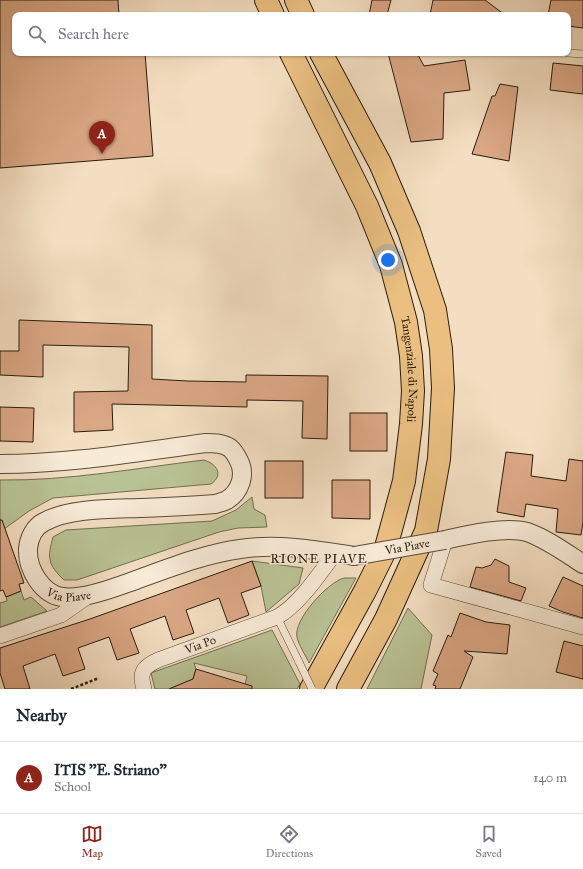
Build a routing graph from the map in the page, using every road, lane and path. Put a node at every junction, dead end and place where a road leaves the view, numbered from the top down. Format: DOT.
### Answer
graph roads {
  1 [pos="266,0"];
  2 [pos="296,0"];
  3 [pos="272,12"];
  4 [pos="302,12"];
  5 [pos="571,52"];
  6 [pos="583,54"];
  7 [pos="292,56"];
  8 [pos="322,56"];
  9 [pos="0,464"];
  10 [pos="445,540"];
  11 [pos="335,553"];
  12 [pos="583,564"];
  13 [pos="93,593"];
  14 [pos="277,617"];
  15 [pos="583,627"];
  16 [pos="0,636"];
  17 [pos="99,678"];
  18 [pos="71,689"];
  19 [pos="144,689"];
  20 [pos="312,689"];
  21 [pos="348,689"];
  1 -- 3 [label="highway"];
  2 -- 4 [label="highway"];
  5 -- 6 [label="lane"];
  7 -- 20 [label="highway, Tangenziale di Napoli"];
  8 -- 21 [label="highway"];
  9 -- 13 [label="street, Via Piave"];
  10 -- 11 [label="street, Via Piave, bridge"];
  10 -- 12 [label="street, Via Piave"];
  10 -- 15 [label="street"];
  11 -- 13 [label="street, Via Piave"];
  11 -- 14 [label="street, Via Po"];
  13 -- 16 [label="street"];
  14 -- 19 [label="street, Via Po"];
  14 -- 20 [label="lane, bridge"];
  17 -- 18 [label="path"];
}
